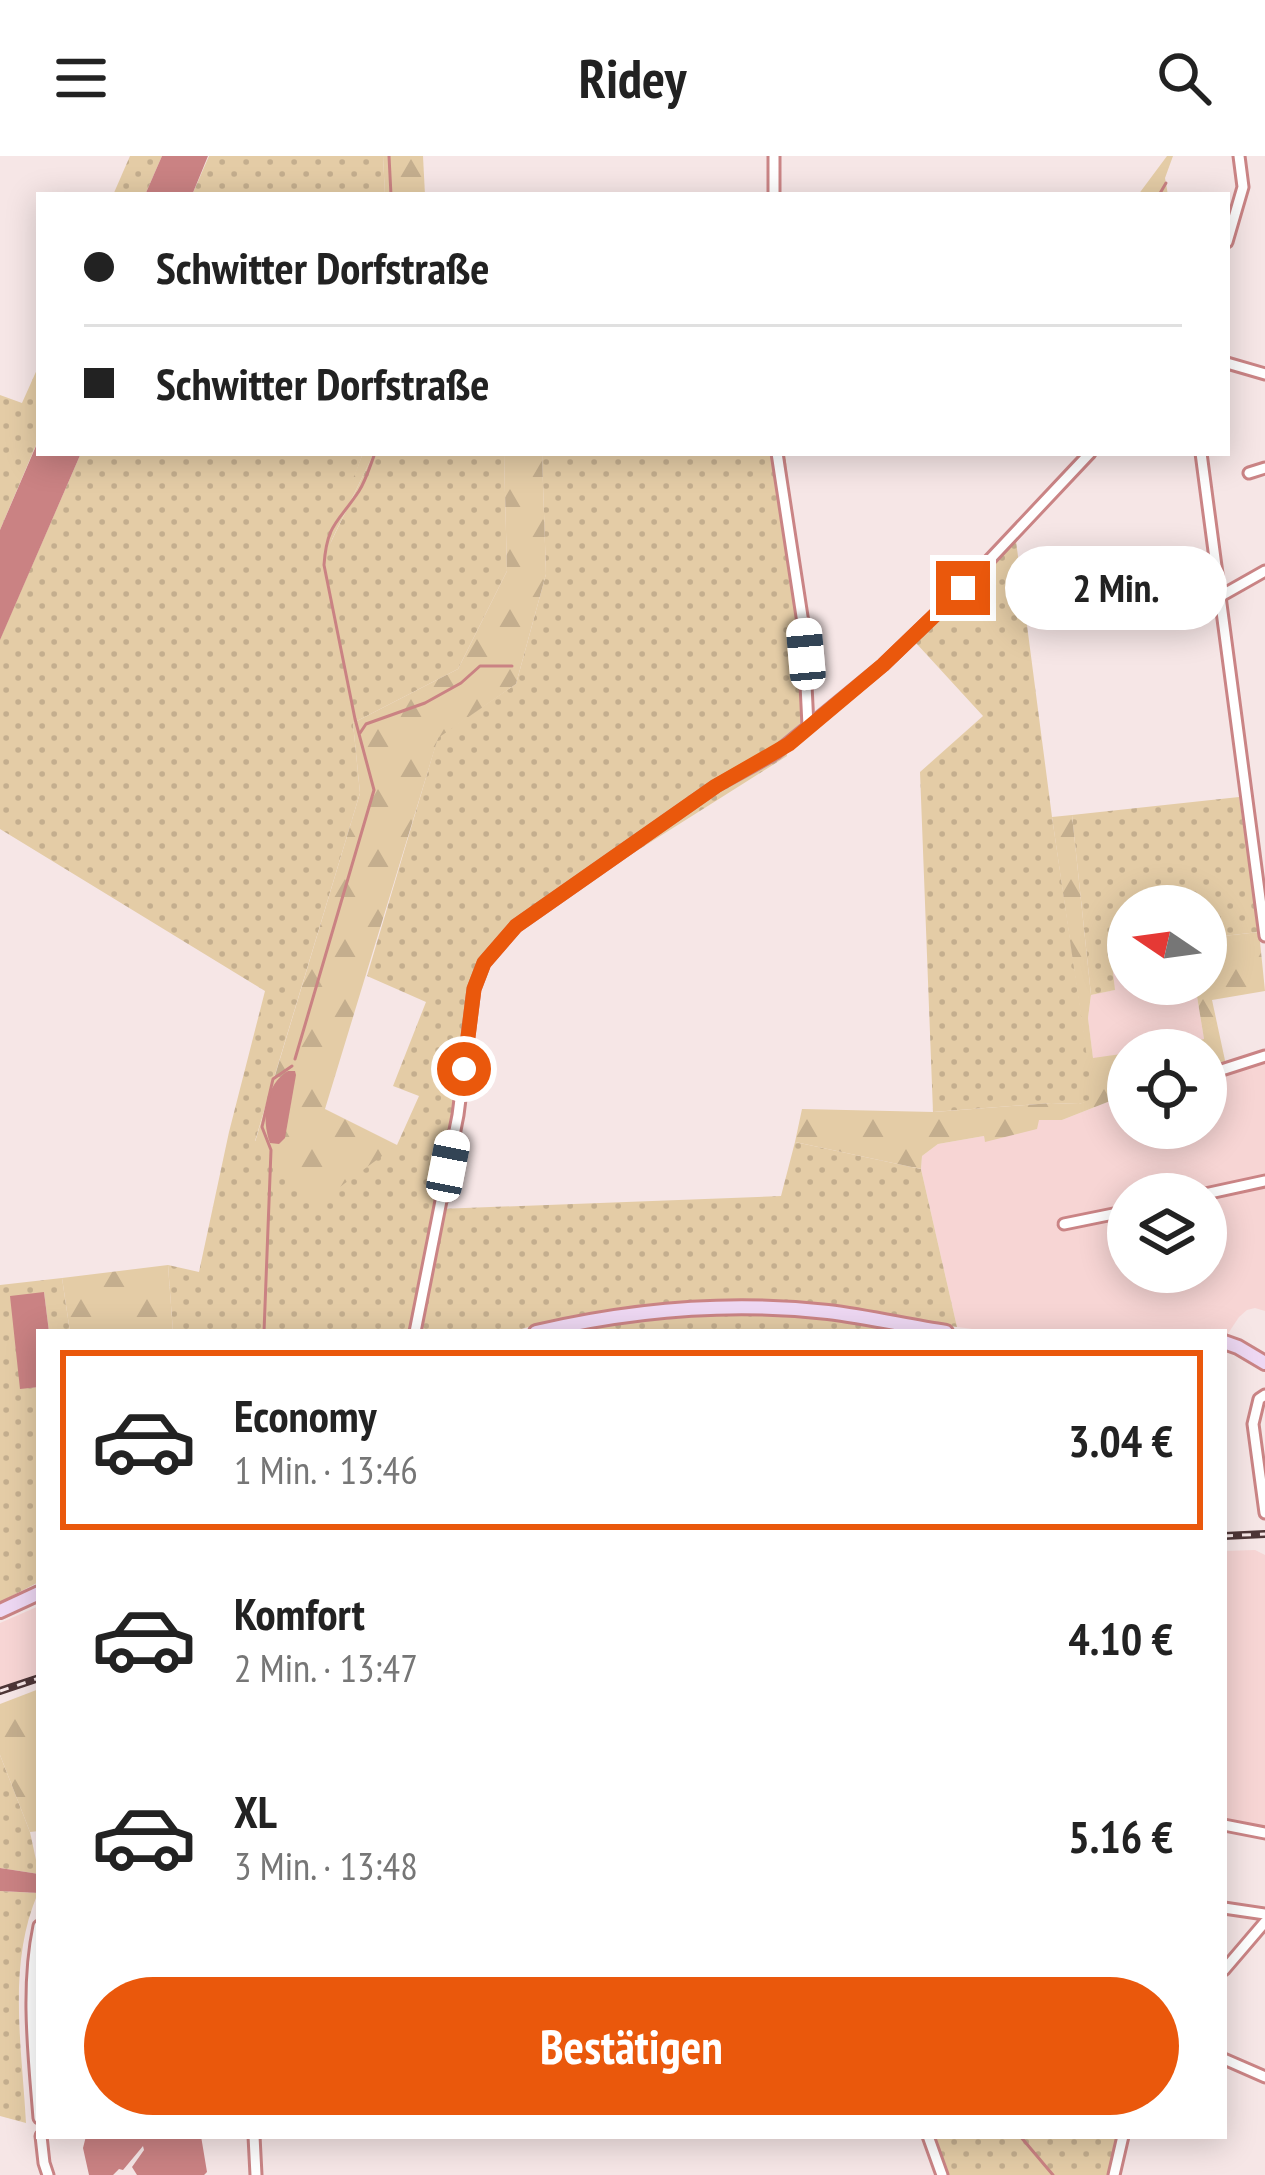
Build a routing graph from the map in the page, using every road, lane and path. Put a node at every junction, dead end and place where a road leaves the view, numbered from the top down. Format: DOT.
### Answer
graph roads {
  1 [pos="775,156"];
  2 [pos="1239,156"];
  3 [pos="774,192"];
  4 [pos="1230,232"];
  5 [pos="1230,364"];
  6 [pos="1265,374"];
  7 [pos="777,456"];
  8 [pos="1087,456"];
  9 [pos="1201,456"];
  10 [pos="1265,468"];
  11 [pos="1249,473"];
  12 [pos="1265,571"];
  13 [pos="1220,596"];
  14 [pos="808,726"];
  15 [pos="1265,936"];
  16 [pos="1265,1057"];
  17 [pos="1227,1069"];
  18 [pos="1265,1181"];
  19 [pos="1227,1189"];
  20 [pos="1107,1215"];
  21 [pos="1064,1224"];
  22 [pos="417,1329"];
  23 [pos="548,1329"];
  24 [pos="928,1329"];
  25 [pos="1227,1343"];
  26 [pos="1265,1363"];
  27 [pos="1265,1395"];
  28 [pos="1265,1513"];
  29 [pos="36,1594"];
  30 [pos="0,1611"];
  31 [pos="1227,1826"];
  32 [pos="1265,1833"];
  33 [pos="1227,1909"];
  34 [pos="1265,1918"];
  35 [pos="36,1941"];
  36 [pos="1227,1966"];
  37 [pos="36,2058"];
  38 [pos="1227,2060"];
  39 [pos="1265,2077"];
  40 [pos="41,2139"];
  41 [pos="254,2139"];
  42 [pos="929,2139"];
  43 [pos="1122,2139"];
  44 [pos="48,2175"];
  45 [pos="256,2175"];
  46 [pos="942,2175"];
  47 [pos="1114,2175"];
  1 -- 3 [label="street"];
  2 -- 4 [label="street"];
  5 -- 6 [label="street"];
  7 -- 14 [label="street"];
  8 -- 14 [label="street"];
  9 -- 13 [label="street"];
  10 -- 11 [label="street"];
  12 -- 13 [label="street"];
  13 -- 15 [label="street"];
  14 -- 22 [label="street"];
  16 -- 17 [label="street"];
  18 -- 19 [label="street"];
  20 -- 21 [label="street"];
  23 -- 24 [label="main road"];
  25 -- 26 [label="main road"];
  27 -- 28 [label="street"];
  29 -- 30 [label="main road"];
  31 -- 32 [label="street"];
  33 -- 34 [label="street"];
  34 -- 36 [label="street"];
  35 -- 37 [label="street"];
  38 -- 39 [label="street"];
  40 -- 44 [label="street"];
  41 -- 45 [label="street"];
  42 -- 46 [label="street"];
  43 -- 47 [label="street"];
}
